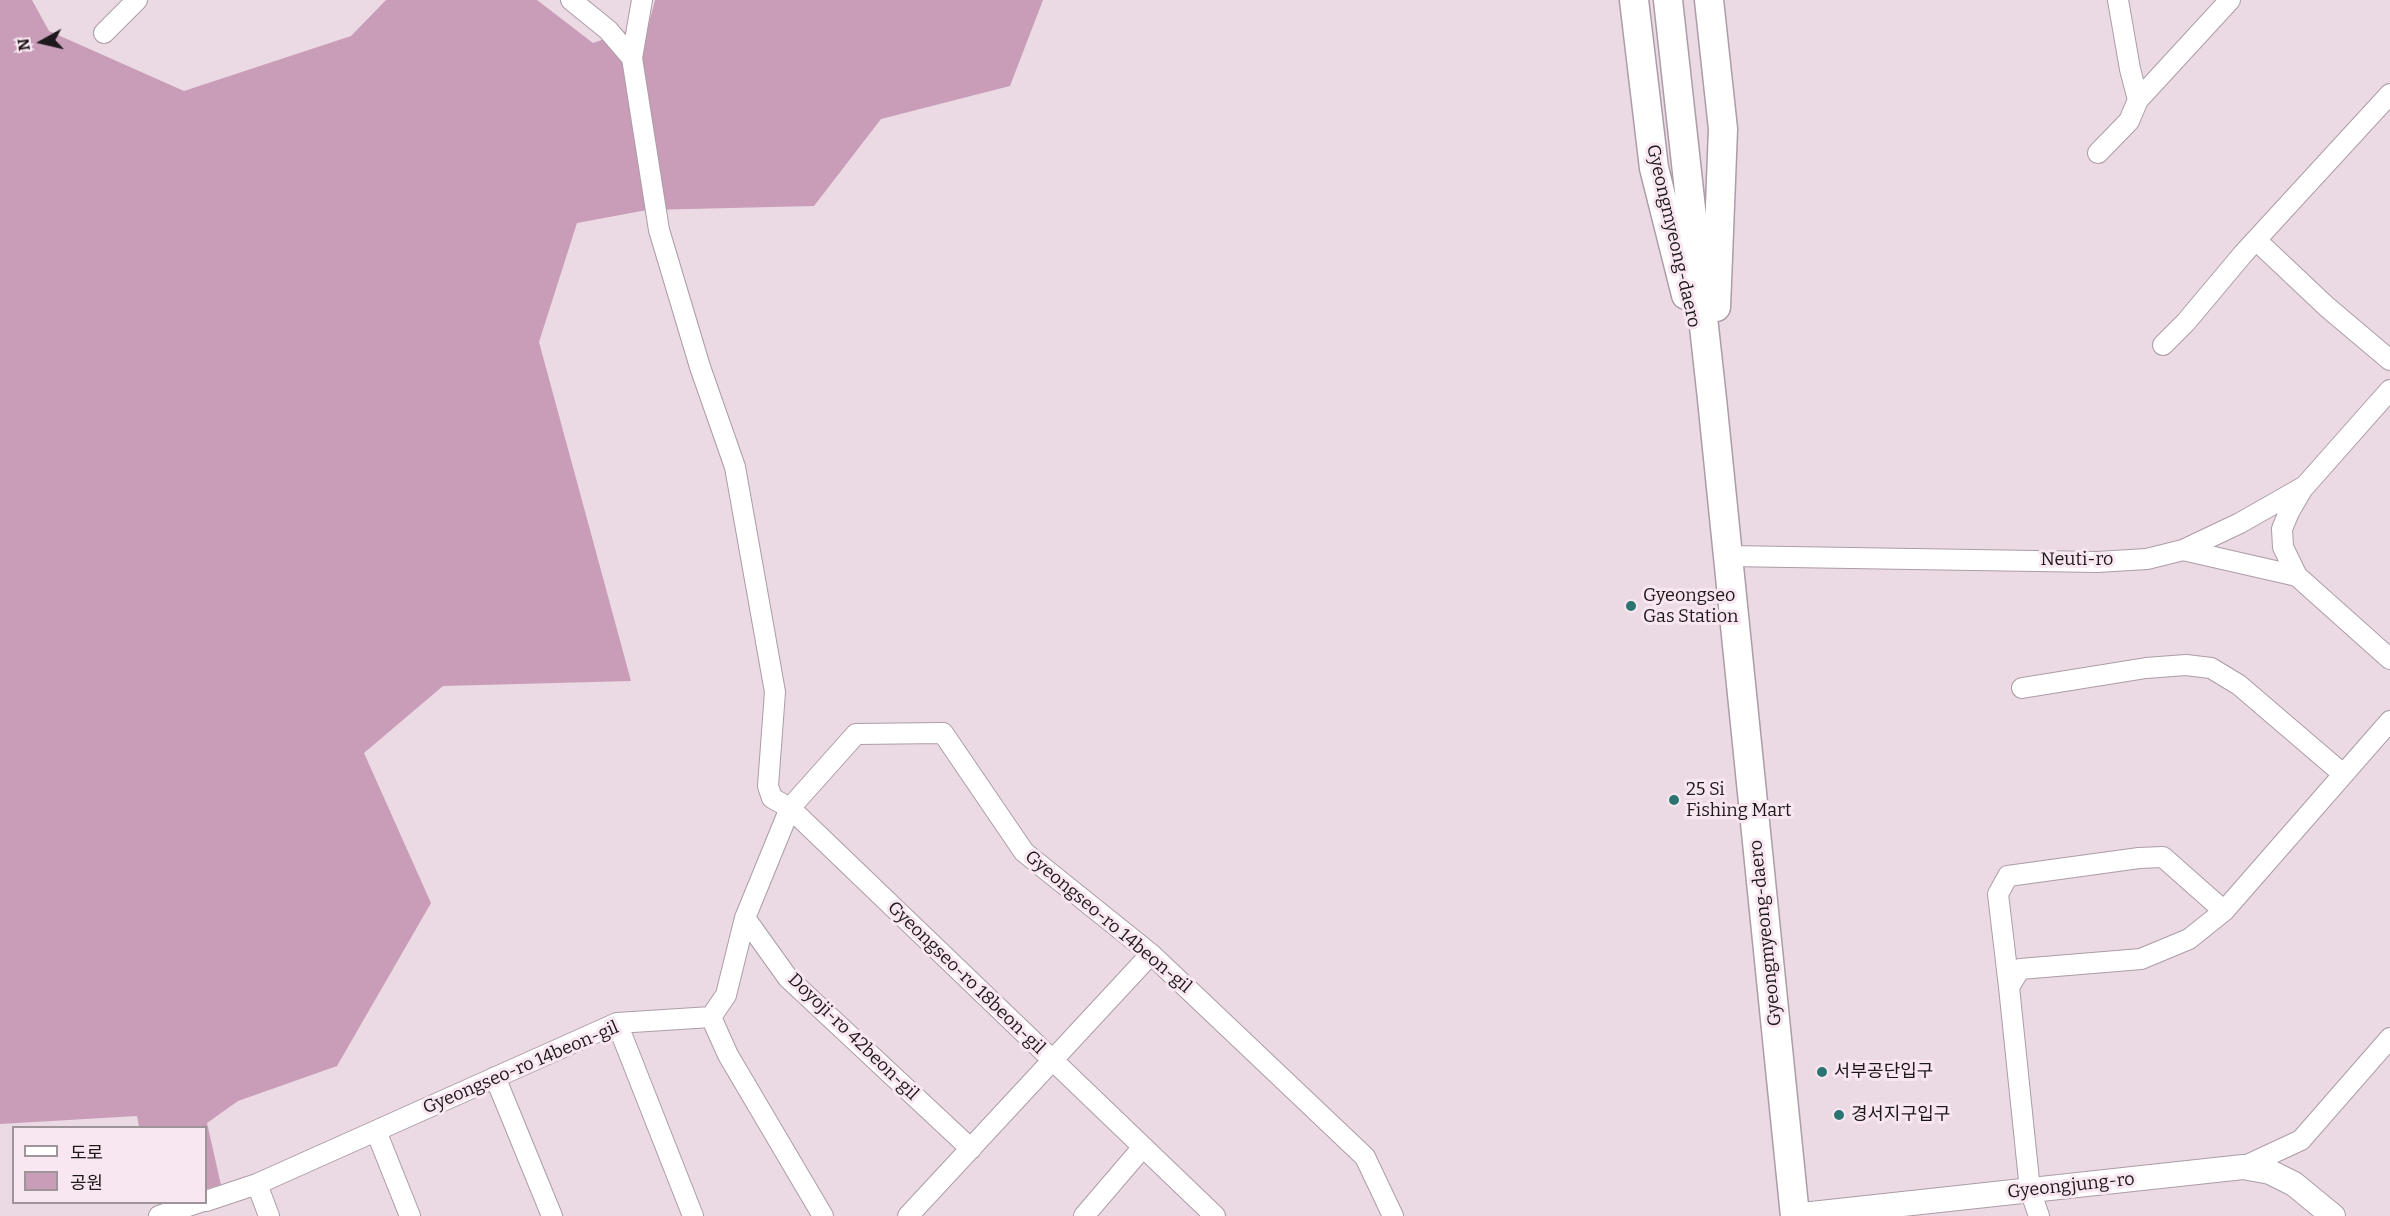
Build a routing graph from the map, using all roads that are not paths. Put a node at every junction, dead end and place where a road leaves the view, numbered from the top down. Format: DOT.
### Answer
graph roads {
  1 [pos="137,0"];
  2 [pos="571,0"];
  3 [pos="642,0"];
  4 [pos="1635,0"];
  5 [pos="1668,0"];
  6 [pos="1709,0"];
  7 [pos="2118,0"];
  8 [pos="2230,0"];
  9 [pos="104,33"];
  10 [pos="632,58"];
  11 [pos="2390,94"];
  12 [pos="2138,100"];
  13 [pos="2098,153"];
  14 [pos="2256,240"];
  15 [pos="2163,345"];
  16 [pos="2390,360"];
  17 [pos="2390,390"];
  18 [pos="1712,399"];
  19 [pos="2305,486"];
  20 [pos="2183,550"];
  21 [pos="1728,556"];
  22 [pos="2297,576"];
  23 [pos="2390,658"];
  24 [pos="2022,688"];
  25 [pos="2390,721"];
  26 [pos="2343,774"];
  27 [pos="790,808"];
  28 [pos="2224,911"];
  29 [pos="745,918"];
  30 [pos="1151,954"];
  31 [pos="2009,987"];
  32 [pos="711,1017"];
  33 [pos="617,1023"];
  34 [pos="2390,1038"];
  35 [pos="1052,1060"];
  36 [pos="495,1077"];
  37 [pos="376,1131"];
  38 [pos="1143,1147"];
  39 [pos="970,1149"];
  40 [pos="2243,1167"];
  41 [pos="257,1184"];
  42 [pos="2030,1190"];
  43 [pos="207,1201"];
  44 [pos="197,1204"];
  45 [pos="159,1216"];
  46 [pos="269,1216"];
  47 [pos="410,1216"];
  48 [pos="552,1216"];
  49 [pos="693,1216"];
  50 [pos="823,1216"];
  51 [pos="908,1216"];
  52 [pos="1084,1216"];
  53 [pos="1215,1216"];
  54 [pos="1393,1216"];
  55 [pos="1794,1216"];
  56 [pos="2038,1216"];
  57 [pos="2332,1216"];
  1 -- 9 [label="street"];
  2 -- 10 [label="street"];
  3 -- 10 [label="street"];
  4 -- 18 [label="main road, Gyeongmyeong-daero"];
  5 -- 18 [label="main road, Gyeongmyeong-daero"];
  6 -- 18 [label="main road, Gyeongmyeong-daero"];
  7 -- 12 [label="street"];
  8 -- 12 [label="street"];
  10 -- 27 [label="street, Gyeongseo-ro 18beon-gil"];
  11 -- 14 [label="street"];
  12 -- 13 [label="street"];
  14 -- 15 [label="street"];
  14 -- 16 [label="street"];
  17 -- 19 [label="street"];
  18 -- 21 [label="main road, Gyeongmyeong-daero"];
  19 -- 20 [label="street"];
  19 -- 22 [label="street"];
  20 -- 21 [label="street, Neuti-ro"];
  20 -- 22 [label="street, Neuti-ro"];
  21 -- 55 [label="main road, Gyeongmyeong-daero"];
  22 -- 23 [label="street, Neuti-ro"];
  24 -- 26 [label="street"];
  25 -- 26 [label="street"];
  26 -- 28 [label="street"];
  27 -- 29 [label="street, Gyeongseo-ro 14beon-gil"];
  27 -- 30 [label="street, Gyeongseo-ro 14beon-gil"];
  27 -- 35 [label="street, Gyeongseo-ro 18beon-gil"];
  28 -- 31 [label="street"];
  28 -- 31 [label="street"];
  29 -- 32 [label="street, Gyeongseo-ro 14beon-gil"];
  29 -- 39 [label="street, Doyoji-ro 42beon-gil"];
  30 -- 35 [label="street"];
  30 -- 54 [label="street, Gyeongseo-ro 14beon-gil"];
  31 -- 42 [label="street"];
  32 -- 33 [label="street, Gyeongseo-ro 14beon-gil"];
  32 -- 50 [label="street"];
  33 -- 36 [label="street, Gyeongseo-ro 14beon-gil"];
  33 -- 49 [label="street"];
  34 -- 40 [label="street"];
  35 -- 38 [label="street, Gyeongseo-ro 18beon-gil"];
  35 -- 39 [label="street"];
  36 -- 37 [label="street, Gyeongseo-ro 14beon-gil"];
  36 -- 48 [label="street"];
  37 -- 41 [label="street, Gyeongseo-ro 14beon-gil"];
  37 -- 47 [label="street"];
  38 -- 52 [label="street"];
  38 -- 53 [label="street, Gyeongseo-ro 18beon-gil"];
  39 -- 51 [label="street"];
  40 -- 42 [label="street, Gyeongjung-ro"];
  40 -- 57 [label="street, Gyeongjung-ro"];
  41 -- 43 [label="street, Gyeongseo-ro 14beon-gil"];
  41 -- 46 [label="street"];
  42 -- 55 [label="street, Gyeongjung-ro"];
  42 -- 56 [label="street"];
  44 -- 45 [label="street"];
}
